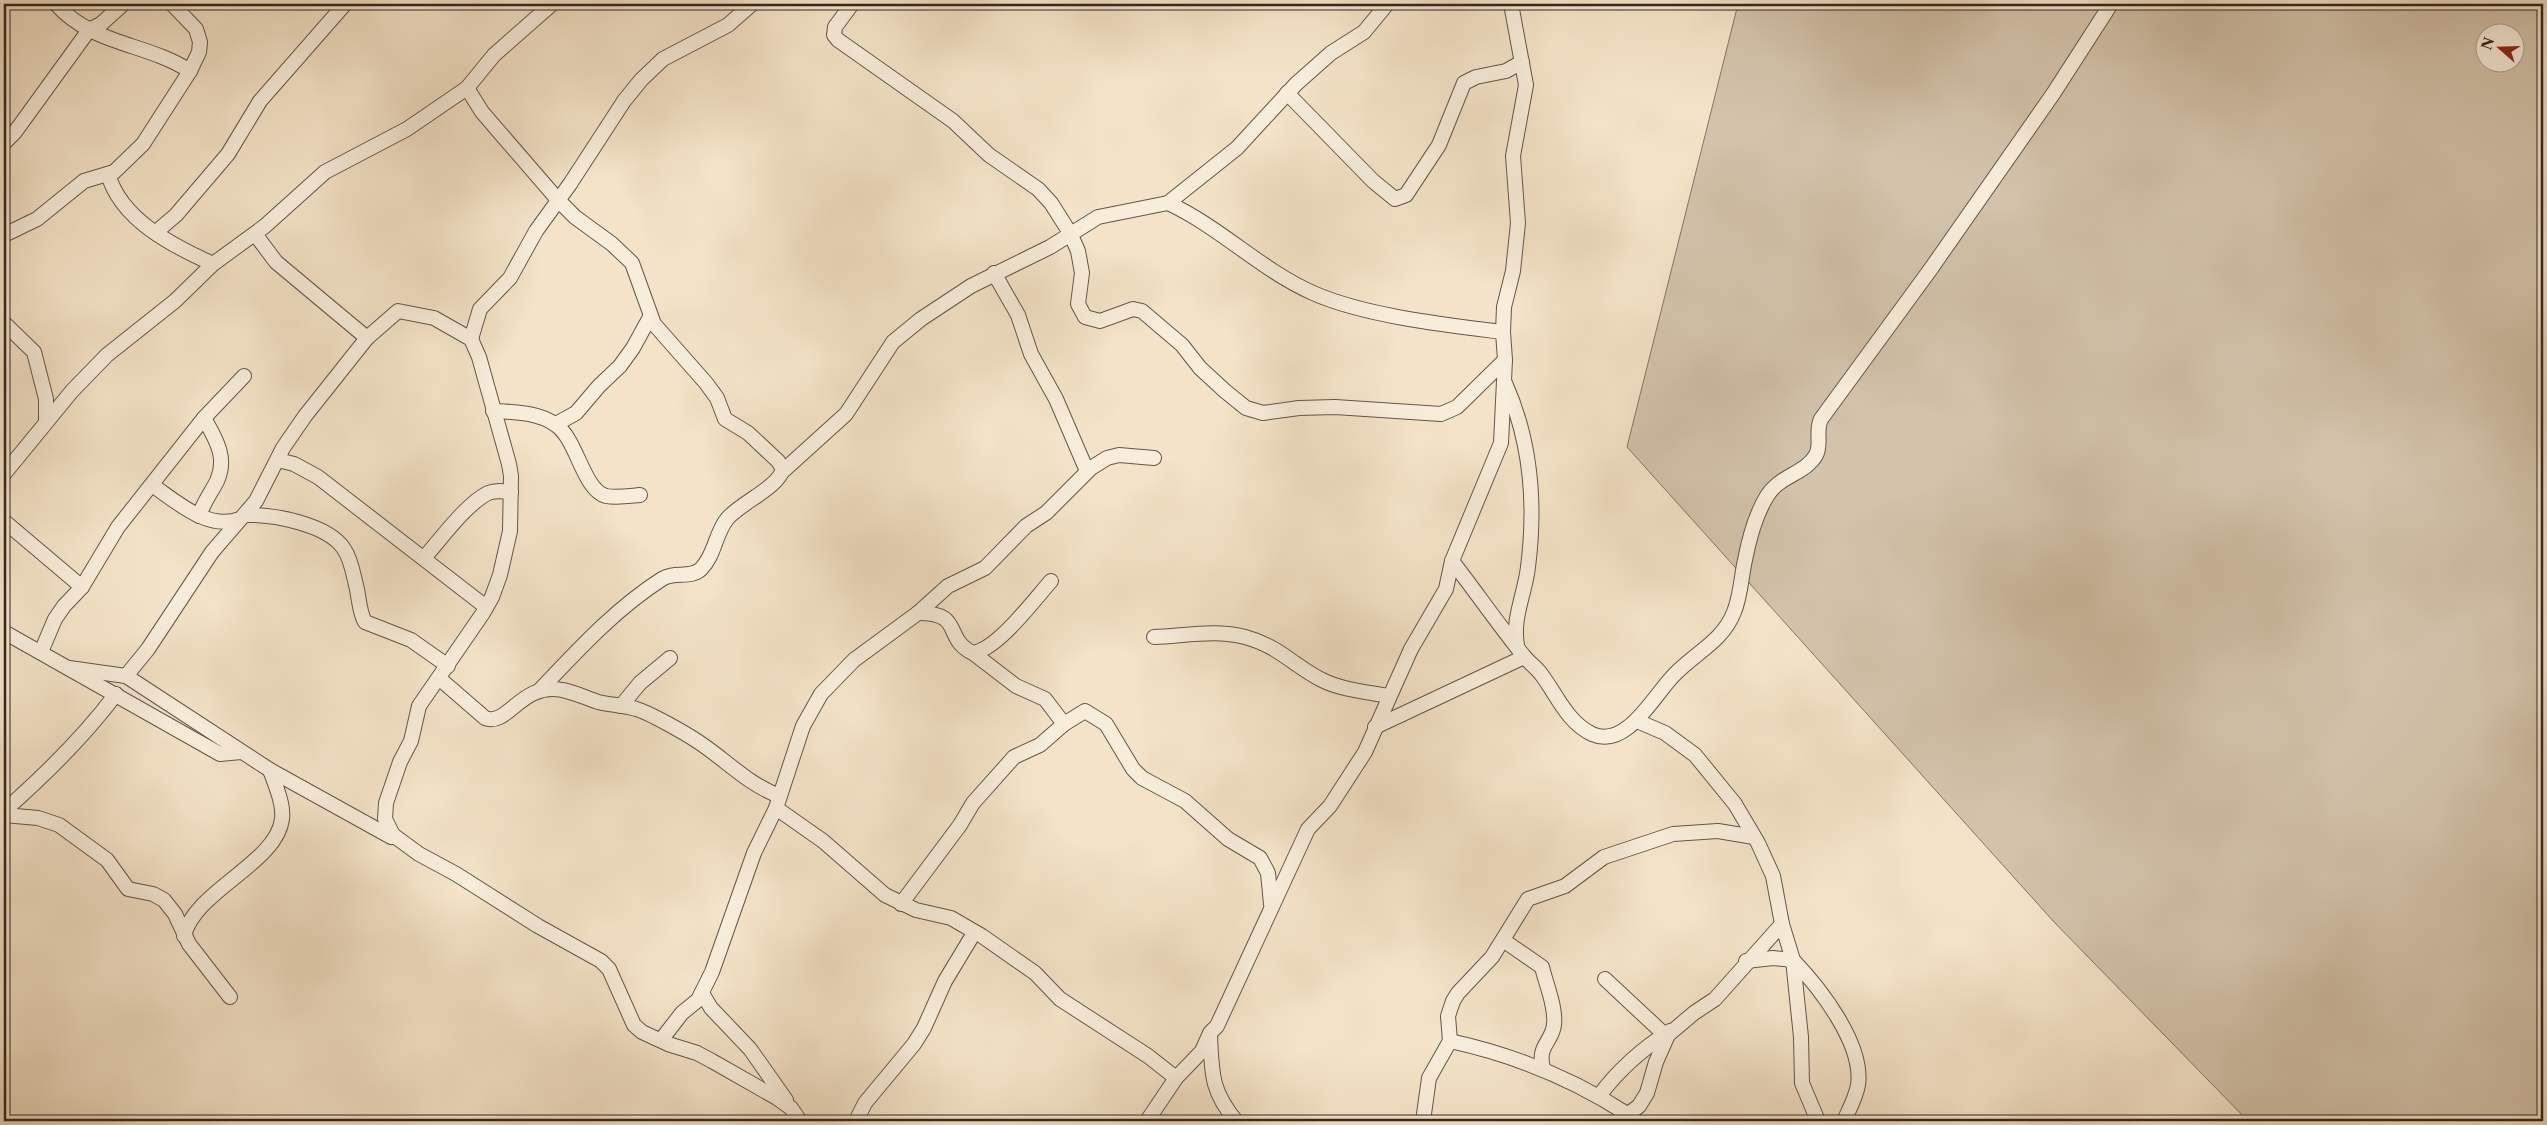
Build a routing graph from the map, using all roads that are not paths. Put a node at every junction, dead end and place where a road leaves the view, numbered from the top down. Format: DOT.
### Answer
graph roads {
  1 [pos="56,4"];
  2 [pos="123,4"];
  3 [pos="172,4"];
  4 [pos="345,4"];
  5 [pos="552,4"];
  6 [pos="752,4"];
  7 [pos="852,4"];
  8 [pos="1386,4"];
  9 [pos="1511,4"];
  10 [pos="2111,4"];
  11 [pos="89,30"];
  12 [pos="1522,62"];
  13 [pos="190,71"];
  14 [pos="467,88"];
  15 [pos="1287,93"];
  16 [pos="4,143"];
  17 [pos="108,174"];
  18 [pos="558,200"];
  19 [pos="1168,203"];
  20 [pos="156,232"];
  21 [pos="1070,233"];
  22 [pos="255,234"];
  23 [pos="4,235"];
  24 [pos="213,264"];
  25 [pos="994,273"];
  26 [pos="650,317"];
  27 [pos="4,323"];
  28 [pos="468,332"];
  29 [pos="1502,332"];
  30 [pos="367,338"];
  31 [pos="1505,360"];
  32 [pos="244,376"];
  33 [pos="1504,380"];
  34 [pos="493,411"];
  35 [pos="204,418"];
  36 [pos="46,421"];
  37 [pos="556,424"];
  38 [pos="1154,458"];
  39 [pos="278,460"];
  40 [pos="783,471"];
  41 [pos="1087,472"];
  42 [pos="4,474"];
  43 [pos="152,485"];
  44 [pos="511,492"];
  45 [pos="640,495"];
  46 [pos="199,516"];
  47 [pos="243,517"];
  48 [pos="4,521"];
  49 [pos="424,558"];
  50 [pos="1452,561"];
  51 [pos="1051,581"];
  52 [pos="82,586"];
  53 [pos="486,607"];
  54 [pos="918,613"];
  55 [pos="4,632"];
  56 [pos="1154,637"];
  57 [pos="41,652"];
  58 [pos="973,653"];
  59 [pos="1521,653"];
  60 [pos="670,658"];
  61 [pos="448,666"];
  62 [pos="69,668"];
  63 [pos="126,676"];
  64 [pos="440,678"];
  65 [pos="539,691"];
  66 [pos="116,694"];
  67 [pos="1388,696"];
  68 [pos="621,706"];
  69 [pos="1636,721"];
  70 [pos="1064,724"];
  71 [pos="1376,727"];
  72 [pos="241,752"];
  73 [pos="270,770"];
  74 [pos="777,802"];
  75 [pos="4,811"];
  76 [pos="4,815"];
  77 [pos="394,835"];
  78 [pos="1754,837"];
  79 [pos="901,904"];
  80 [pos="1272,908"];
  81 [pos="1782,924"];
  82 [pos="974,933"];
  83 [pos="184,936"];
  84 [pos="1504,940"];
  85 [pos="1793,960"];
  86 [pos="1746,962"];
  87 [pos="1605,979"];
  88 [pos="702,992"];
  89 [pos="230,997"];
  90 [pos="1670,1031"];
  91 [pos="1210,1033"];
  92 [pos="661,1040"];
  93 [pos="1450,1041"];
  94 [pos="1543,1068"];
  95 [pos="1176,1078"];
  96 [pos="1599,1096"];
  97 [pos="791,1108"];
  98 [pos="1623,1117"];
  99 [pos="800,1121"];
  100 [pos="856,1121"];
  101 [pos="1147,1121"];
  102 [pos="1236,1121"];
  103 [pos="1423,1121"];
  104 [pos="1818,1121"];
  105 [pos="1844,1121"];
  1 -- 11 [label="street"];
  2 -- 11 [label="street"];
  3 -- 13 [label="street"];
  4 -- 20 [label="street"];
  5 -- 14 [label="street"];
  6 -- 18 [label="street"];
  7 -- 21 [label="street"];
  8 -- 15 [label="street"];
  9 -- 12 [label="street"];
  10 -- 69 [label="street"];
  11 -- 13 [label="street"];
  11 -- 16 [label="street"];
  12 -- 15 [label="street"];
  12 -- 29 [label="street"];
  13 -- 17 [label="street"];
  14 -- 18 [label="street"];
  14 -- 22 [label="street"];
  15 -- 19 [label="street"];
  17 -- 20 [label="street"];
  17 -- 23 [label="street"];
  18 -- 26 [label="street"];
  18 -- 28 [label="street"];
  19 -- 21 [label="street"];
  19 -- 29 [label="street"];
  20 -- 24 [label="street"];
  21 -- 25 [label="street"];
  21 -- 31 [label="street"];
  22 -- 24 [label="street"];
  22 -- 30 [label="street"];
  24 -- 36 [label="street"];
  25 -- 40 [label="street"];
  25 -- 41 [label="street"];
  26 -- 37 [label="street"];
  26 -- 40 [label="street"];
  27 -- 36 [label="street"];
  28 -- 30 [label="street"];
  28 -- 34 [label="street"];
  29 -- 31 [label="street"];
  30 -- 39 [label="street"];
  31 -- 33 [label="street"];
  32 -- 35 [label="street"];
  33 -- 50 [label="street"];
  33 -- 59 [label="street"];
  34 -- 37 [label="street"];
  34 -- 44 [label="street"];
  35 -- 43 [label="street"];
  35 -- 46 [label="street"];
  36 -- 42 [label="street"];
  37 -- 45 [label="street"];
  38 -- 41 [label="street"];
  39 -- 47 [label="street"];
  39 -- 49 [label="street"];
  40 -- 65 [label="street"];
  41 -- 54 [label="street"];
  43 -- 46 [label="street"];
  43 -- 52 [label="street"];
  44 -- 49 [label="street"];
  44 -- 53 [label="street"];
  46 -- 47 [label="street"];
  47 -- 61 [label="street"];
  47 -- 63 [label="street"];
  48 -- 52 [label="street"];
  49 -- 53 [label="street"];
  50 -- 59 [label="street"];
  50 -- 67 [label="street"];
  51 -- 58 [label="street"];
  52 -- 57 [label="street"];
  53 -- 61 [label="street"];
  54 -- 58 [label="street"];
  54 -- 74 [label="street"];
  55 -- 57 [label="street"];
  56 -- 67 [label="street"];
  57 -- 62 [label="street"];
  58 -- 70 [label="street"];
  59 -- 69 [label="street"];
  59 -- 71 [label="street"];
  60 -- 68 [label="street"];
  61 -- 64 [label="street"];
  62 -- 63 [label="street"];
  62 -- 66 [label="street"];
  63 -- 72 [label="street"];
  64 -- 65 [label="street"];
  64 -- 77 [label="street"];
  65 -- 68 [label="street"];
  66 -- 72 [label="street"];
  66 -- 75 [label="street"];
  67 -- 71 [label="street"];
  68 -- 74 [label="street"];
  69 -- 78 [label="street"];
  70 -- 79 [label="street"];
  70 -- 80 [label="street"];
  71 -- 80 [label="street"];
  72 -- 73 [label="street"];
  73 -- 77 [label="street"];
  73 -- 83 [label="street"];
  74 -- 79 [label="street"];
  74 -- 88 [label="street"];
  76 -- 83 [label="street"];
  77 -- 92 [label="street"];
  78 -- 81 [label="street"];
  78 -- 84 [label="street"];
  79 -- 82 [label="street"];
  80 -- 91 [label="street"];
  81 -- 85 [label="street"];
  81 -- 86 [label="street"];
  82 -- 95 [label="street"];
  82 -- 100 [label="street"];
  83 -- 89 [label="street"];
  84 -- 93 [label="street"];
  84 -- 94 [label="street"];
  85 -- 86 [label="street"];
  85 -- 104 [label="street"];
  85 -- 105 [label="street"];
  86 -- 90 [label="street"];
  87 -- 90 [label="street"];
  88 -- 92 [label="street"];
  88 -- 97 [label="street"];
  90 -- 96 [label="street"];
  90 -- 98 [label="street"];
  91 -- 95 [label="street"];
  91 -- 102 [label="street"];
  92 -- 97 [label="street"];
  93 -- 94 [label="street"];
  93 -- 103 [label="street"];
  94 -- 96 [label="street"];
  95 -- 101 [label="street"];
  96 -- 98 [label="street"];
  97 -- 99 [label="street"];
}
